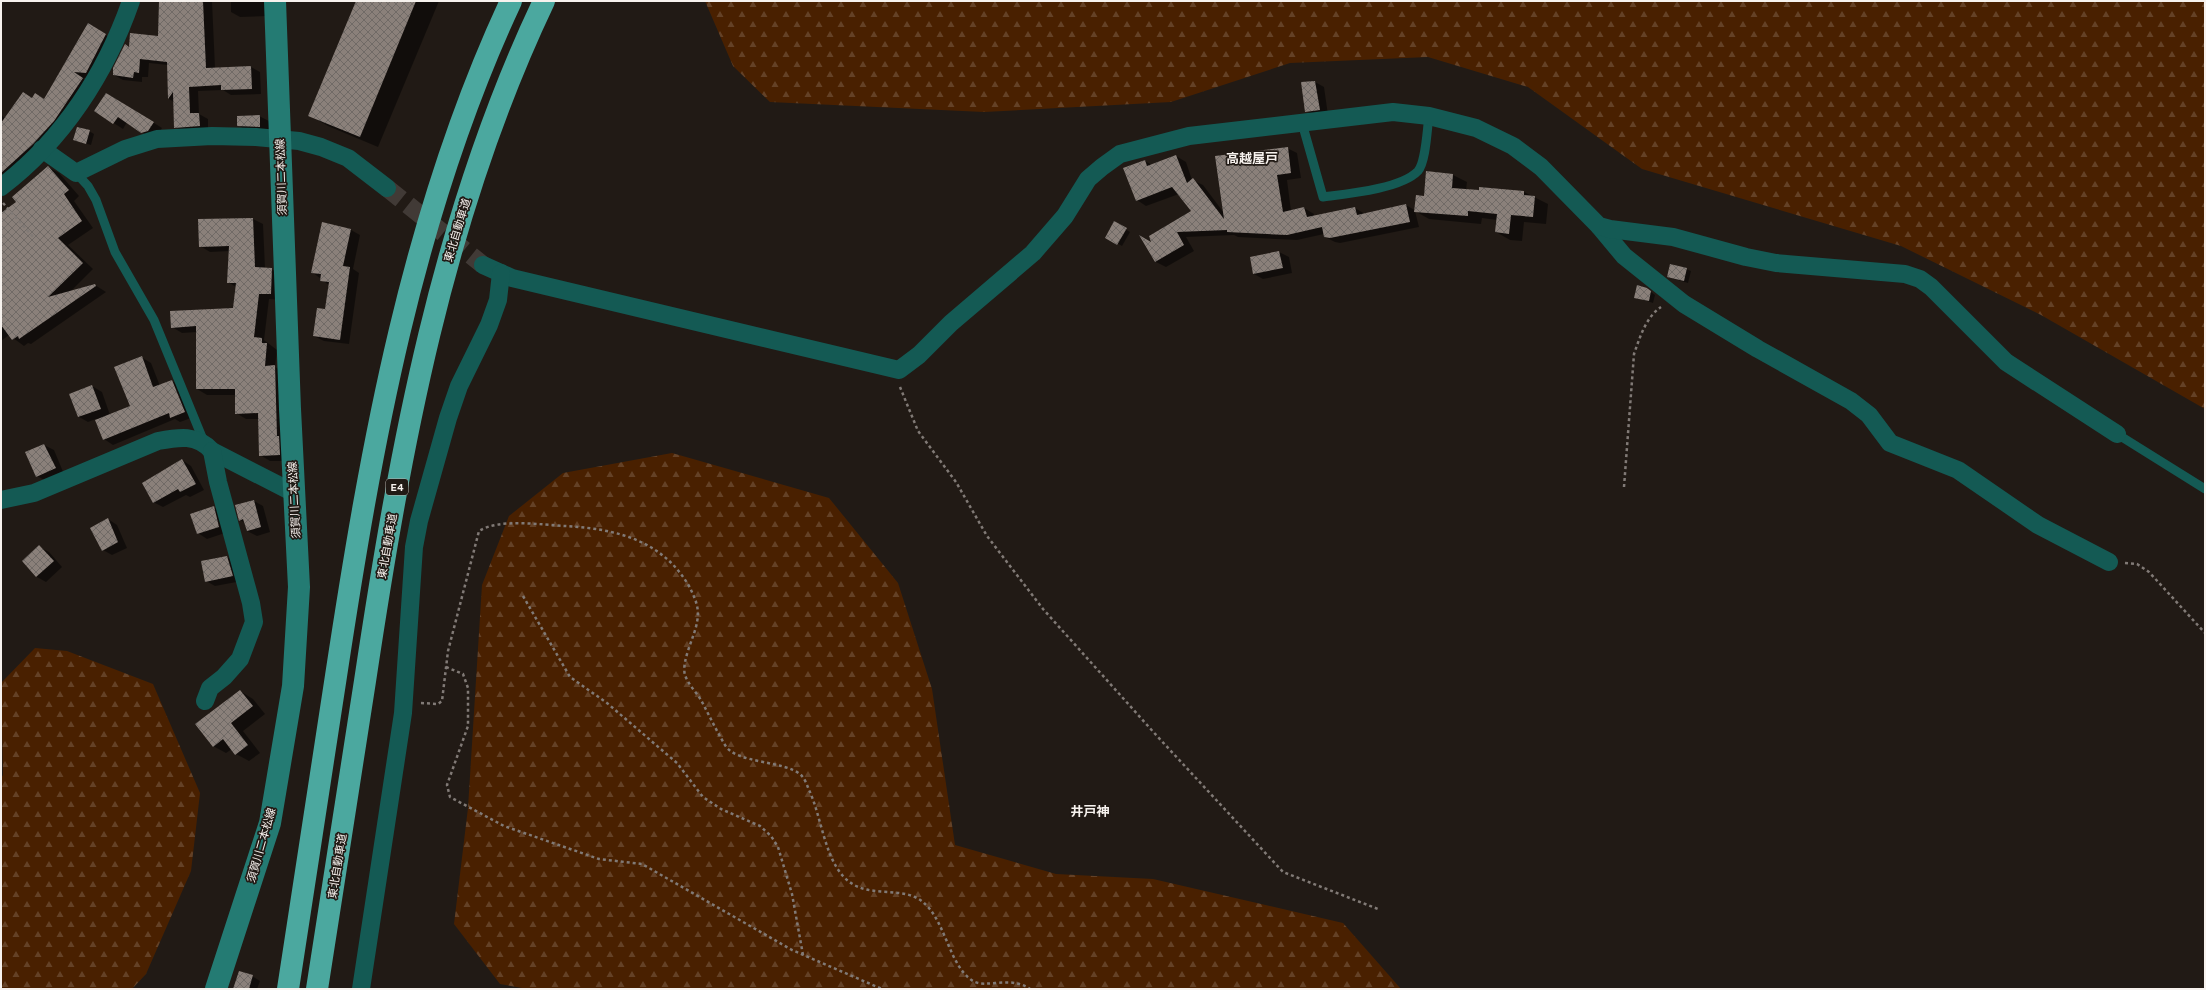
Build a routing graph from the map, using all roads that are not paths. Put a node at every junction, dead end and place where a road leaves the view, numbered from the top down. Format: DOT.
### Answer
graph roads {
  1 [pos="131,1"];
  2 [pos="275,1"];
  3 [pos="511,1"];
  4 [pos="544,1"];
  5 [pos="1429,116"];
  6 [pos="1302,123"];
  7 [pos="279,140"];
  8 [pos="42,149"];
  9 [pos="76,173"];
  10 [pos="1,187"];
  11 [pos="387,188"];
  12 [pos="1599,226"];
  13 [pos="483,265"];
  14 [pos="501,273"];
  15 [pos="2117,434"];
  16 [pos="208,447"];
  17 [pos="2205,489"];
  18 [pos="294,493"];
  19 [pos="1,500"];
  20 [pos="2109,562"];
  21 [pos="205,701"];
  22 [pos="216,989"];
  23 [pos="288,989"];
  24 [pos="317,989"];
  25 [pos="361,989"];
  1 -- 8 [label="street"];
  2 -- 7 [label="main road, 須賀川二本松線"];
  3 -- 23 [label="highway"];
  4 -- 24 [label="highway, 東北自動車道 / E4"];
  5 -- 6 [label="street"];
  5 -- 6 [label="lane"];
  5 -- 12 [label="street"];
  6 -- 14 [label="street"];
  7 -- 9 [label="street"];
  7 -- 11 [label="street"];
  7 -- 18 [label="main road, 須賀川二本松線"];
  8 -- 9 [label="street"];
  8 -- 10 [label="street"];
  9 -- 16 [label="lane"];
  12 -- 15 [label="street"];
  12 -- 20 [label="street"];
  13 -- 14 [label="street"];
  14 -- 25 [label="street"];
  15 -- 17 [label="lane"];
  16 -- 18 [label="street"];
  16 -- 19 [label="street"];
  16 -- 21 [label="street"];
  18 -- 22 [label="main road, 須賀川二本松線"];
}
